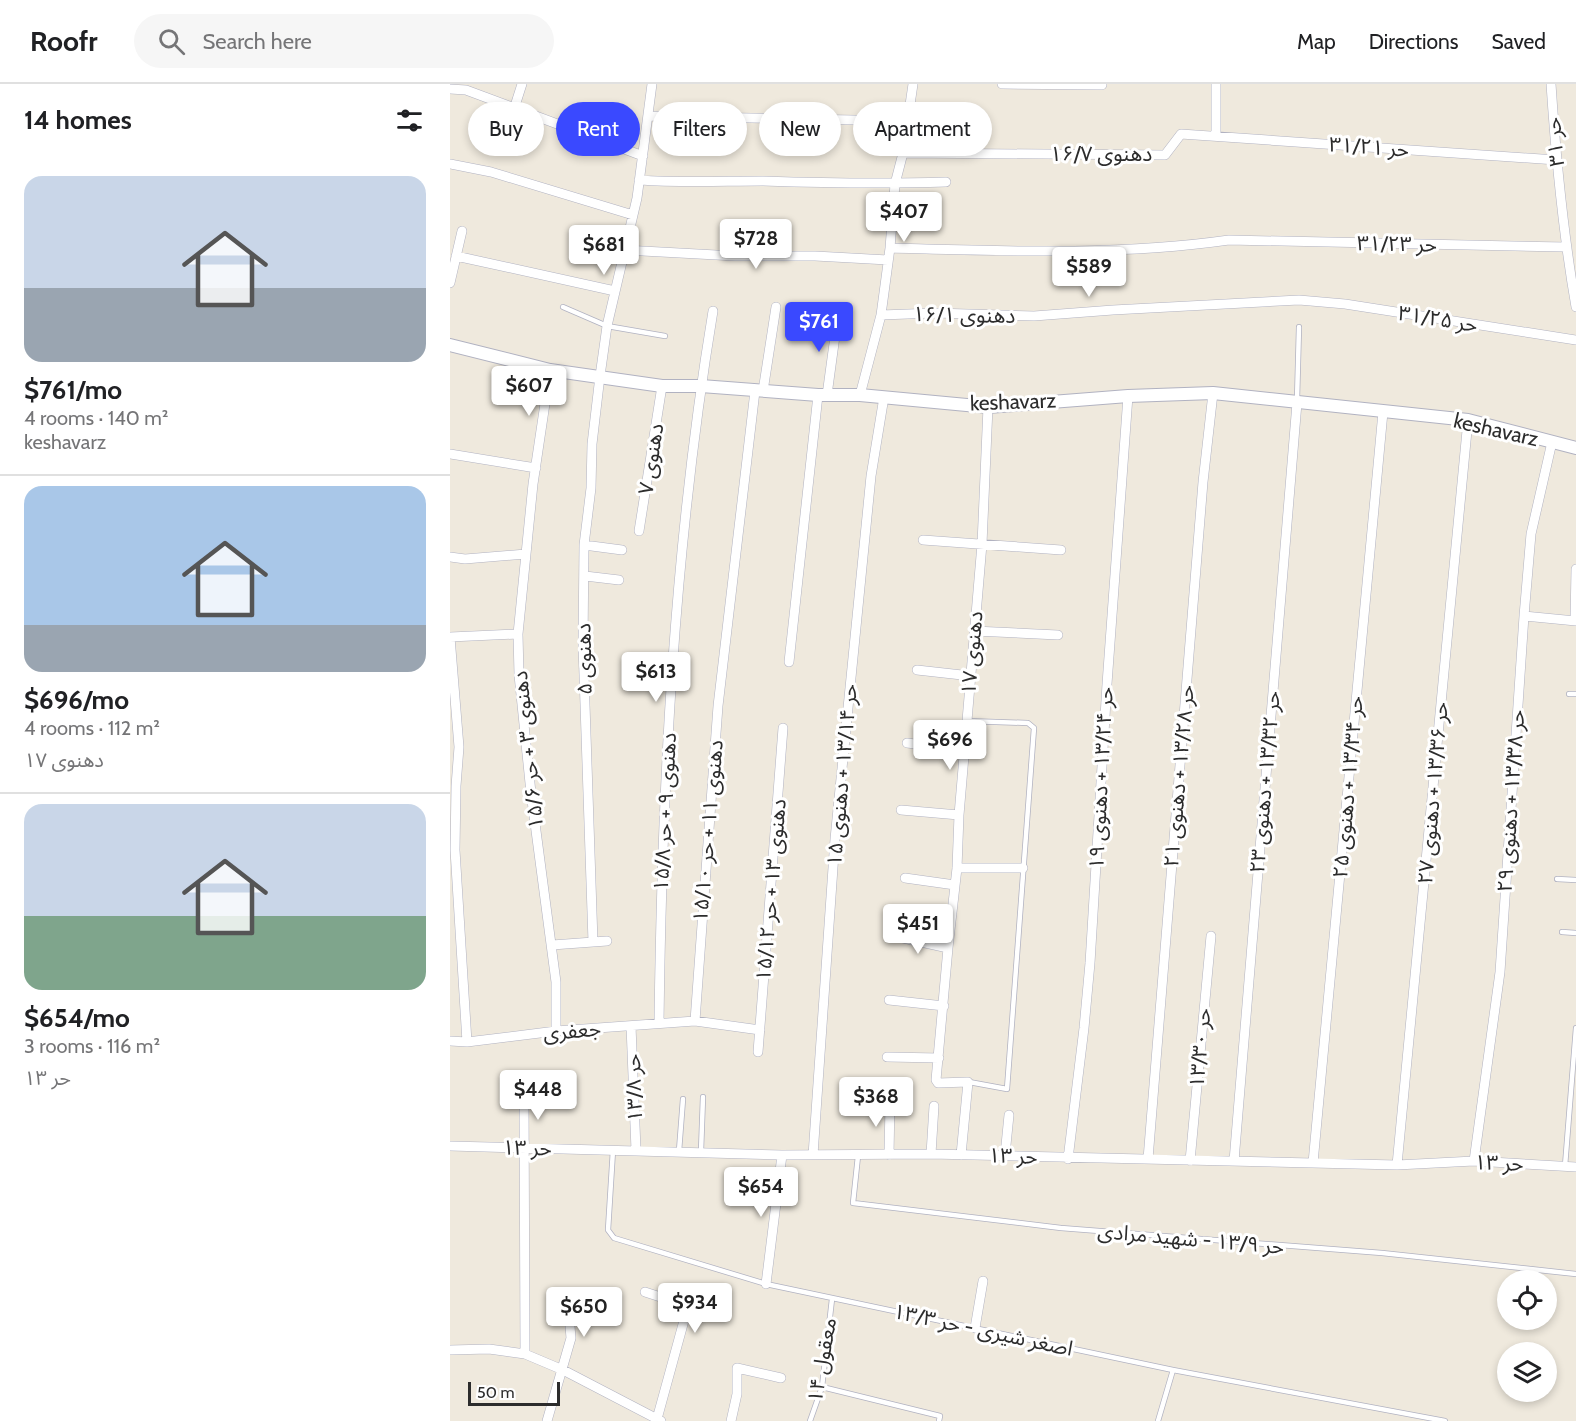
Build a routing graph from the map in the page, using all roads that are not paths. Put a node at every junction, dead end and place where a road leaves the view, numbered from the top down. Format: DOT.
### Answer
graph roads {
  1 [pos="522,84"];
  2 [pos="652,84"];
  3 [pos="913,84"];
  4 [pos="1002,84"];
  5 [pos="1216,84"];
  6 [pos="1551,84"];
  7 [pos="1086,85"];
  8 [pos="1102,85"];
  9 [pos="450,89"];
  10 [pos="496,102"];
  11 [pos="516,102"];
  12 [pos="910,102"];
  13 [pos="648,116"];
  14 [pos="853,120"];
  15 [pos="1181,134"];
  16 [pos="1216,136"];
  17 [pos="992,154"];
  18 [pos="640,155"];
  19 [pos="643,156"];
  20 [pos="902,156"];
  21 [pos="1556,160"];
  22 [pos="450,164"];
  23 [pos="639,180"];
  24 [pos="946,182"];
  25 [pos="895,184"];
  26 [pos="633,215"];
  27 [pos="462,231"];
  28 [pos="1566,247"];
  29 [pos="890,248"];
  30 [pos="624,250"];
  31 [pos="456,256"];
  32 [pos="888,260"];
  33 [pos="450,283"];
  34 [pos="615,291"];
  35 [pos="1299,300"];
  36 [pos="563,306"];
  37 [pos="776,307"];
  38 [pos="1576,307"];
  39 [pos="713,311"];
  40 [pos="838,314"];
  41 [pos="881,315"];
  42 [pos="607,326"];
  43 [pos="1299,327"];
  44 [pos="665,336"];
  45 [pos="1576,340"];
  46 [pos="450,345"];
  47 [pos="550,370"];
  48 [pos="600,376"];
  49 [pos="662,386"];
  50 [pos="701,386"];
  51 [pos="759,391"];
  52 [pos="1213,393"];
  53 [pos="822,395"];
  54 [pos="860,395"];
  55 [pos="1128,396"];
  56 [pos="884,397"];
  57 [pos="1297,403"];
  58 [pos="988,406"];
  59 [pos="1383,412"];
  60 [pos="1468,420"];
  61 [pos="1552,442"];
  62 [pos="1576,448"];
  63 [pos="450,454"];
  64 [pos="536,468"];
  65 [pos="639,531"];
  66 [pos="923,540"];
  67 [pos="982,544"];
  68 [pos="584,545"];
  69 [pos="622,550"];
  70 [pos="1061,550"];
  71 [pos="526,554"];
  72 [pos="450,557"];
  73 [pos="1576,568"];
  74 [pos="585,576"];
  75 [pos="618,580"];
  76 [pos="1524,616"];
  77 [pos="1576,621"];
  78 [pos="974,631"];
  79 [pos="518,634"];
  80 [pos="1058,635"];
  81 [pos="450,637"];
  82 [pos="789,662"];
  83 [pos="917,670"];
  84 [pos="971,676"];
  85 [pos="1569,694"];
  86 [pos="1576,694"];
  87 [pos="967,721"];
  88 [pos="783,728"];
  89 [pos="907,743"];
  90 [pos="966,750"];
  91 [pos="901,810"];
  92 [pos="959,815"];
  93 [pos="957,868"];
  94 [pos="1023,868"];
  95 [pos="905,878"];
  96 [pos="1557,879"];
  97 [pos="1576,880"];
  98 [pos="955,885"];
  99 [pos="1562,932"];
  100 [pos="1576,933"];
  101 [pos="894,936"];
  102 [pos="1210,936"];
  103 [pos="607,941"];
  104 [pos="592,942"];
  105 [pos="552,945"];
  106 [pos="948,948"];
  107 [pos="889,1000"];
  108 [pos="944,1006"];
  109 [pos="695,1022"];
  110 [pos="658,1023"];
  111 [pos="632,1026"];
  112 [pos="1576,1028"];
  113 [pos="760,1030"];
  114 [pos="556,1031"];
  115 [pos="450,1041"];
  116 [pos="467,1041"];
  117 [pos="758,1052"];
  118 [pos="887,1057"];
  119 [pos="939,1058"];
  120 [pos="968,1082"];
  121 [pos="524,1094"];
  122 [pos="703,1097"];
  123 [pos="683,1099"];
  124 [pos="890,1102"];
  125 [pos="933,1106"];
  126 [pos="1009,1115"];
  127 [pos="450,1146"];
  128 [pos="526,1148"];
  129 [pos="613,1149"];
  130 [pos="636,1150"];
  131 [pos="679,1151"];
  132 [pos="701,1152"];
  133 [pos="931,1154"];
  134 [pos="782,1155"];
  135 [pos="813,1155"];
  136 [pos="889,1155"];
  137 [pos="961,1155"];
  138 [pos="1005,1155"];
  139 [pos="858,1156"];
  140 [pos="1068,1159"];
  141 [pos="1148,1160"];
  142 [pos="1190,1161"];
  143 [pos="1234,1161"];
  144 [pos="1474,1161"];
  145 [pos="1313,1163"];
  146 [pos="1397,1165"];
  147 [pos="1565,1166"];
  148 [pos="1576,1167"];
  149 [pos="1576,1274"];
  150 [pos="983,1281"];
  151 [pos="765,1284"];
  152 [pos="645,1292"];
  153 [pos="832,1299"];
  154 [pos="609,1313"];
  155 [pos="975,1328"];
  156 [pos="450,1350"];
  157 [pos="525,1354"];
  158 [pos="563,1370"];
  159 [pos="1173,1370"];
  160 [pos="781,1378"];
  161 [pos="822,1387"];
  162 [pos="659,1420"];
  163 [pos="547,1421"];
  164 [pos="731,1421"];
  165 [pos="810,1421"];
  166 [pos="939,1421"];
  167 [pos="1158,1421"];
  168 [pos="1445,1421"];
  1 -- 11 [label="street"];
  2 -- 13 [label="street, دهنوی ۵"];
  3 -- 12 [label="street"];
  4 -- 7 [label="street"];
  5 -- 16 [label="street"];
  6 -- 21 [label="street, حر ۳۱"];
  7 -- 8 [label="street"];
  9 -- 10 [label="street"];
  13 -- 14 [label="street"];
  13 -- 19 [label="street, دهنوی ۵"];
  15 -- 16 [label="street, حر ۳۱/۲۱"];
  15 -- 17 [label="street, دهنوی ۱۶/۷"];
  16 -- 21 [label="street, حر ۳۱/۲۱"];
  18 -- 19 [label="street"];
  19 -- 23 [label="street, دهنوی ۵"];
  20 -- 25 [label="street"];
  21 -- 28 [label="street, حر ۳۱"];
  22 -- 26 [label="street"];
  23 -- 25 [label="street"];
  23 -- 26 [label="street, دهنوی ۵"];
  24 -- 25 [label="street"];
  25 -- 29 [label="street"];
  26 -- 30 [label="street, دهنوی ۵"];
  27 -- 31 [label="street"];
  28 -- 29 [label="street, حر ۳۱/۲۳"];
  28 -- 38 [label="street, حر ۳۱"];
  29 -- 32 [label="street"];
  30 -- 32 [label="street"];
  30 -- 34 [label="street, دهنوی ۵"];
  31 -- 33 [label="street"];
  31 -- 34 [label="street"];
  32 -- 41 [label="street"];
  34 -- 42 [label="street, دهنوی ۵"];
  35 -- 41 [label="street, دهنوی ۱۶/۱"];
  35 -- 45 [label="street, حر ۳۱/۲۵"];
  36 -- 42 [label="lane"];
  37 -- 51 [label="street, دهنوی ۱۱ + حر ۱۵/۱۰"];
  39 -- 50 [label="street, دهنوی ۹ + حر ۱۵/۸"];
  40 -- 53 [label="street"];
  41 -- 54 [label="street"];
  42 -- 44 [label="lane"];
  42 -- 48 [label="street, دهنوی ۵"];
  43 -- 57 [label="lane"];
  46 -- 47 [label="street, keshavarz"];
  47 -- 48 [label="street, keshavarz"];
  47 -- 64 [label="street, دهنوی ۳ + حر ۱۵/۶"];
  48 -- 49 [label="street, keshavarz"];
  48 -- 68 [label="street, دهنوی ۵"];
  49 -- 50 [label="street, keshavarz"];
  49 -- 65 [label="street, دهنوی ۷"];
  50 -- 51 [label="street, keshavarz"];
  50 -- 110 [label="street, دهنوی ۹ + حر ۱۵/۸"];
  51 -- 53 [label="street, keshavarz"];
  51 -- 109 [label="street, دهنوی ۱۱ + حر ۱۵/۱۰"];
  52 -- 55 [label="street, keshavarz"];
  52 -- 57 [label="street, keshavarz"];
  52 -- 141 [label="street, حر ۱۳/۲۸ + دهنوی ۲۱"];
  53 -- 54 [label="street, keshavarz"];
  53 -- 82 [label="street"];
  54 -- 56 [label="street, keshavarz"];
  55 -- 58 [label="street, keshavarz"];
  55 -- 140 [label="street, حر ۱۳/۲۴ + دهنوی ۱۹"];
  56 -- 58 [label="street, keshavarz"];
  56 -- 135 [label="street, حر ۱۳/۱۴ + دهنوی ۱۵"];
  57 -- 59 [label="street, keshavarz"];
  57 -- 143 [label="street, حر ۱۳/۳۲ + دهنوی ۲۳"];
  58 -- 67 [label="street, دهنوی ۱۷"];
  59 -- 60 [label="street, keshavarz"];
  59 -- 145 [label="street, حر ۱۳/۳۴ + دهنوی ۲۵"];
  60 -- 61 [label="street, keshavarz"];
  60 -- 146 [label="street, حر ۱۳/۳۶ + دهنوی ۲۷"];
  61 -- 62 [label="street, keshavarz"];
  61 -- 76 [label="street, حر ۱۳/۳۸ + دهنوی ۲۹"];
  63 -- 64 [label="street"];
  64 -- 71 [label="street, دهنوی ۳ + حر ۱۵/۶"];
  66 -- 67 [label="street"];
  67 -- 70 [label="street"];
  67 -- 78 [label="street, دهنوی ۱۷"];
  68 -- 69 [label="street"];
  68 -- 74 [label="street, دهنوی ۵"];
  71 -- 72 [label="street"];
  71 -- 79 [label="street, دهنوی ۳ + حر ۱۵/۶"];
  73 -- 77 [label="street"];
  74 -- 75 [label="street"];
  74 -- 104 [label="street, دهنوی ۵"];
  76 -- 77 [label="street"];
  76 -- 144 [label="street, حر ۱۳/۳۸ + دهنوی ۲۹"];
  78 -- 80 [label="street"];
  78 -- 84 [label="street, دهنوی ۱۷"];
  79 -- 81 [label="street"];
  79 -- 105 [label="street, دهنوی ۳ + حر ۱۵/۶"];
  81 -- 116 [label="street"];
  83 -- 84 [label="street"];
  84 -- 87 [label="street, دهنوی ۱۷"];
  85 -- 86 [label="lane"];
  87 -- 90 [label="street, دهنوی ۱۷"];
  87 -- 94 [label="lane"];
  88 -- 113 [label="street, دهنوی ۱۳ + حر ۱۵/۱۲"];
  89 -- 90 [label="street"];
  90 -- 92 [label="street, دهنوی ۱۷"];
  91 -- 92 [label="street"];
  92 -- 93 [label="street, دهنوی ۱۷"];
  93 -- 94 [label="street"];
  93 -- 98 [label="street, دهنوی ۱۷"];
  94 -- 120 [label="lane"];
  95 -- 98 [label="street"];
  96 -- 97 [label="lane"];
  98 -- 106 [label="street, دهنوی ۱۷"];
  99 -- 100 [label="lane"];
  101 -- 106 [label="street"];
  102 -- 142 [label="street, حر ۱۳/۳۰"];
  103 -- 104 [label="street"];
  104 -- 105 [label="street"];
  105 -- 114 [label="street, دهنوی ۳ + حر ۱۵/۶"];
  106 -- 108 [label="street, دهنوی ۱۷"];
  107 -- 108 [label="street"];
  108 -- 119 [label="street, دهنوی ۱۷"];
  109 -- 110 [label="street, جعفری"];
  109 -- 113 [label="street, جعفری"];
  110 -- 111 [label="street, جعفری"];
  111 -- 114 [label="street, جعفری"];
  111 -- 130 [label="street, حر ۱۳/۸"];
  112 -- 147 [label="lane"];
  113 -- 117 [label="street, دهنوی ۱۳ + حر ۱۵/۱۲"];
  114 -- 116 [label="street, جعفری"];
  115 -- 116 [label="street, جعفری"];
  118 -- 119 [label="street"];
  119 -- 120 [label="street, دهنوی ۱۷"];
  120 -- 137 [label="street"];
  121 -- 128 [label="street"];
  122 -- 132 [label="lane"];
  123 -- 131 [label="lane"];
  124 -- 136 [label="street"];
  125 -- 133 [label="street"];
  126 -- 138 [label="street"];
  127 -- 128 [label="street, حر ۱۳"];
  128 -- 129 [label="street, حر ۱۳"];
  128 -- 157 [label="street"];
  129 -- 130 [label="street, حر ۱۳"];
  129 -- 151 [label="lane, اصغر شیری - حر ۱۳/۳"];
  130 -- 131 [label="street, حر ۱۳"];
  131 -- 132 [label="street, حر ۱۳"];
  132 -- 134 [label="street, حر ۱۳"];
  133 -- 136 [label="street, حر ۱۳"];
  133 -- 137 [label="street, حر ۱۳"];
  134 -- 135 [label="street, حر ۱۳"];
  134 -- 151 [label="street"];
  135 -- 139 [label="street, حر ۱۳"];
  136 -- 139 [label="street, حر ۱۳"];
  137 -- 138 [label="street, حر ۱۳"];
  138 -- 140 [label="street, حر ۱۳"];
  139 -- 149 [label="lane, حر ۱۳/۹ - شهید مرادی"];
  140 -- 141 [label="street, حر ۱۳"];
  141 -- 142 [label="street, حر ۱۳"];
  142 -- 143 [label="street, حر ۱۳"];
  143 -- 145 [label="street, حر ۱۳"];
  144 -- 146 [label="street, حر ۱۳"];
  144 -- 147 [label="street, حر ۱۳"];
  145 -- 146 [label="street, حر ۱۳"];
  147 -- 148 [label="street, حر ۱۳"];
  150 -- 155 [label="street"];
  151 -- 153 [label="lane, اصغر شیری - حر ۱۳/۳"];
  152 -- 162 [label="street"];
  153 -- 155 [label="lane, اصغر شیری - حر ۱۳/۳"];
  153 -- 161 [label="lane, معقول ۱۴"];
  154 -- 158 [label="street"];
  155 -- 159 [label="lane, اصغر شیری - حر ۱۳/۳"];
  156 -- 157 [label="street"];
  157 -- 158 [label="street"];
  158 -- 162 [label="street"];
  158 -- 163 [label="street"];
  159 -- 167 [label="lane"];
  159 -- 168 [label="lane, اصغر شیری - حر ۱۳/۳"];
  160 -- 164 [label="street"];
  161 -- 165 [label="lane, معقول ۱۴"];
  161 -- 166 [label="lane"];
}
